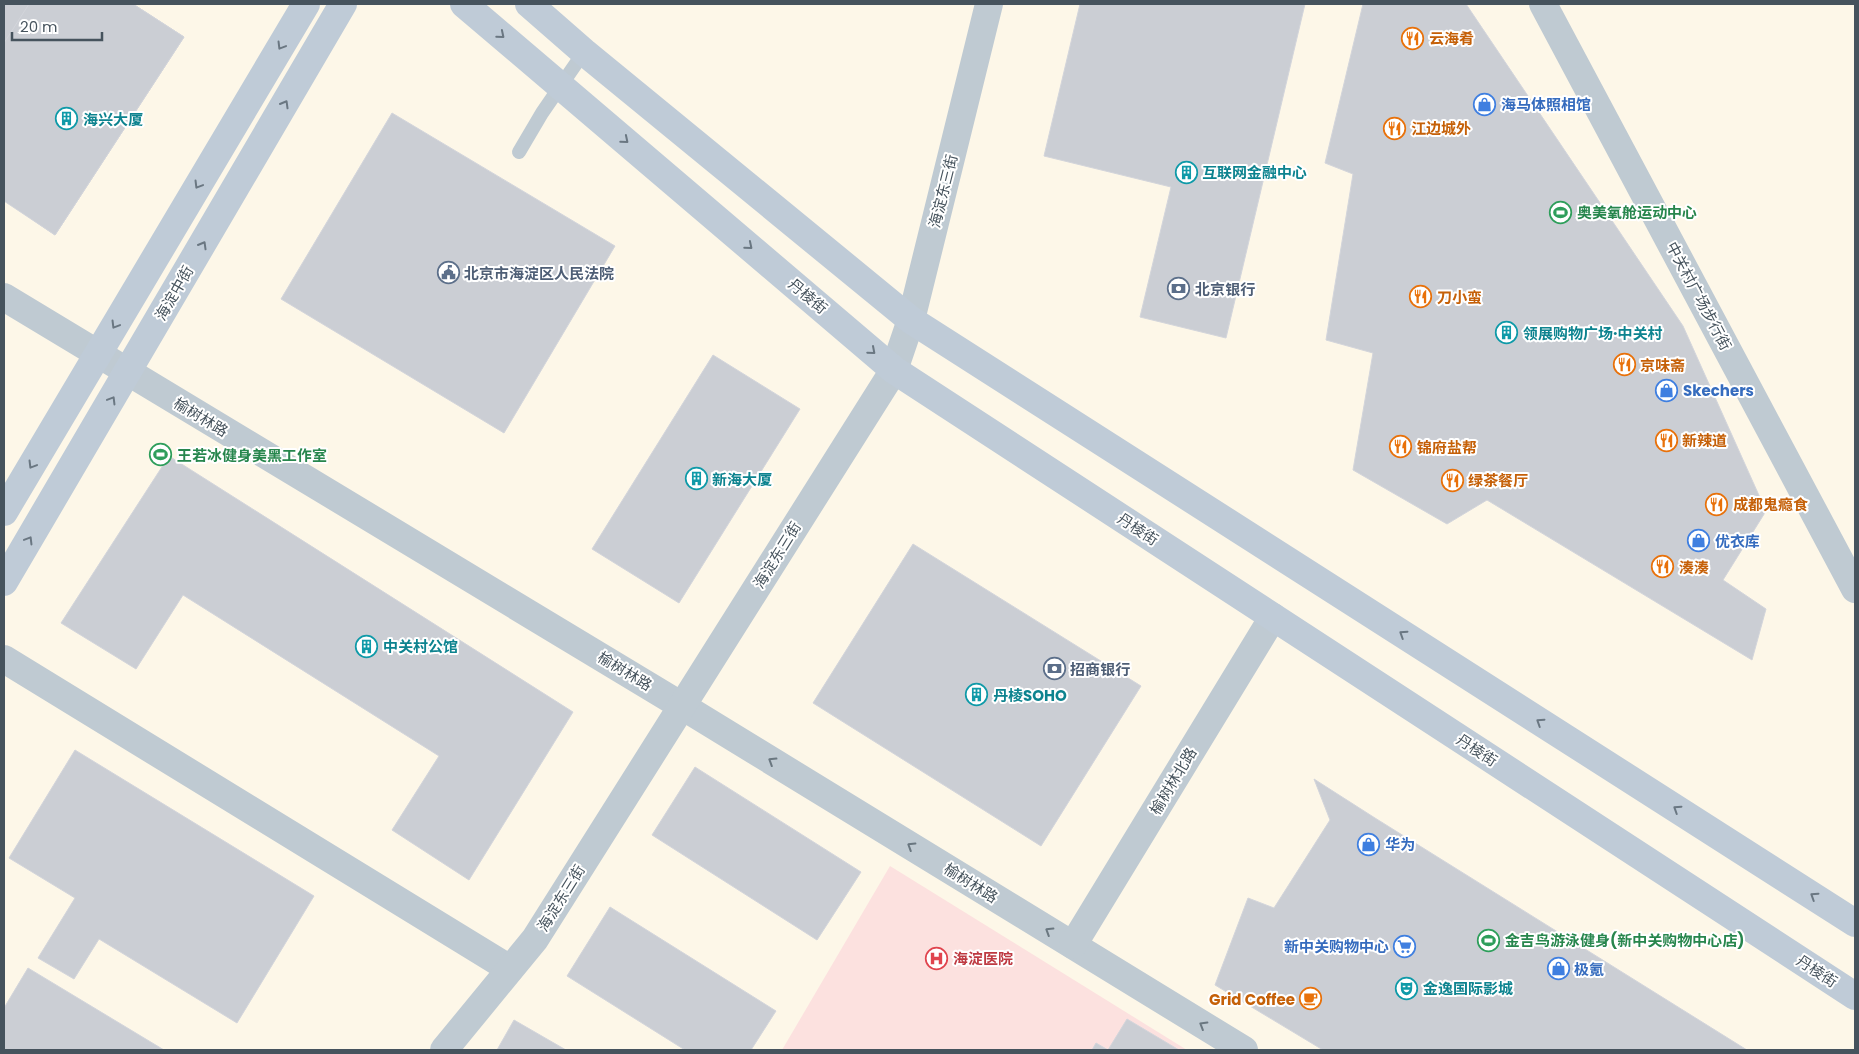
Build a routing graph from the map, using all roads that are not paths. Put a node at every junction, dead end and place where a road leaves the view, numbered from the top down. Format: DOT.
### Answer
graph roads {
  1 [pos="306,4"];
  2 [pos="343,4"];
  3 [pos="464,4"];
  4 [pos="529,4"];
  5 [pos="990,4"];
  6 [pos="1543,4"];
  7 [pos="584,52"];
  8 [pos="562,87"];
  9 [pos="519,152"];
  10 [pos="4,297"];
  11 [pos="911,320"];
  12 [pos="98,355"];
  13 [pos="894,370"];
  14 [pos="128,373"];
  15 [pos="4,512"];
  16 [pos="4,582"];
  17 [pos="1855,589"];
  18 [pos="1273,617"];
  19 [pos="4,659"];
  20 [pos="682,706"];
  21 [pos="1855,923"];
  22 [pos="1072,945"];
  23 [pos="510,969"];
  24 [pos="1855,996"];
  25 [pos="444,1050"];
  26 [pos="1244,1050"];
  1 -- 12 [label="main road, one-way"];
  14 -- 2 [label="main road, 海淀中街, one-way"];
  3 -- 8 [label="main road, 丹棱街, one-way"];
  4 -- 7 [label="main road"];
  5 -- 11 [label="street, 海淀东三街"];
  6 -- 17 [label="street, 中关村广场步行街"];
  7 -- 8 [label="lane"];
  7 -- 11 [label="main road"];
  8 -- 9 [label="lane"];
  8 -- 13 [label="main road, 丹棱街, one-way"];
  10 -- 12 [label="street, 榆树林路"];
  11 -- 13 [label="street, 海淀东三街"];
  21 -- 11 [label="main road, one-way"];
  12 -- 14 [label="street, 榆树林路"];
  12 -- 15 [label="main road, one-way"];
  13 -- 18 [label="main road, 丹棱街"];
  13 -- 20 [label="street, 海淀东三街"];
  16 -- 14 [label="main road, 海淀中街, one-way"];
  14 -- 20 [label="street, 榆树林路"];
  18 -- 22 [label="street, 榆树林北路"];
  18 -- 24 [label="main road, 丹棱街"];
  19 -- 23 [label="street"];
  22 -- 20 [label="street, 榆树林路, one-way"];
  20 -- 23 [label="street, 海淀东三街"];
  26 -- 22 [label="street, 榆树林路, one-way"];
  23 -- 25 [label="street, 海淀东三街"];
}
